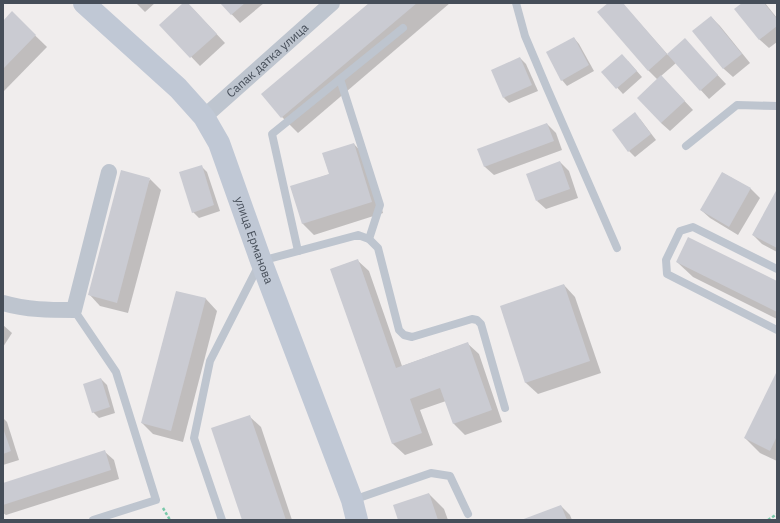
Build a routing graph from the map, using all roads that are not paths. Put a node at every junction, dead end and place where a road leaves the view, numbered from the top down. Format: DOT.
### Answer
graph roads {
  1 [pos="84,3"];
  2 [pos="332,3"];
  3 [pos="516,3"];
  4 [pos="403,28"];
  5 [pos="340,78"];
  6 [pos="777,106"];
  7 [pos="204,117"];
  8 [pos="686,146"];
  9 [pos="109,172"];
  10 [pos="369,239"];
  11 [pos="617,248"];
  12 [pos="298,251"];
  13 [pos="261,261"];
  14 [pos="777,269"];
  15 [pos="3,303"];
  16 [pos="74,310"];
  17 [pos="777,330"];
  18 [pos="505,408"];
  19 [pos="354,510"];
  20 [pos="468,514"];
  21 [pos="93,520"];
  22 [pos="222,520"];
  1 -- 7 [label="main road, улица Ерманова"];
  2 -- 7 [label="street, Сапак датка улица"];
  3 -- 11 [label="lane"];
  4 -- 5 [label="lane"];
  5 -- 10 [label="lane"];
  5 -- 12 [label="lane"];
  6 -- 8 [label="lane"];
  7 -- 13 [label="main road, улица Ерманова"];
  9 -- 16 [label="street"];
  10 -- 12 [label="lane"];
  10 -- 18 [label="lane"];
  12 -- 13 [label="lane"];
  13 -- 19 [label="main road, улица Ерманова"];
  13 -- 22 [label="lane"];
  14 -- 17 [label="lane"];
  15 -- 16 [label="street"];
  16 -- 21 [label="lane"];
  19 -- 20 [label="lane"];
}
